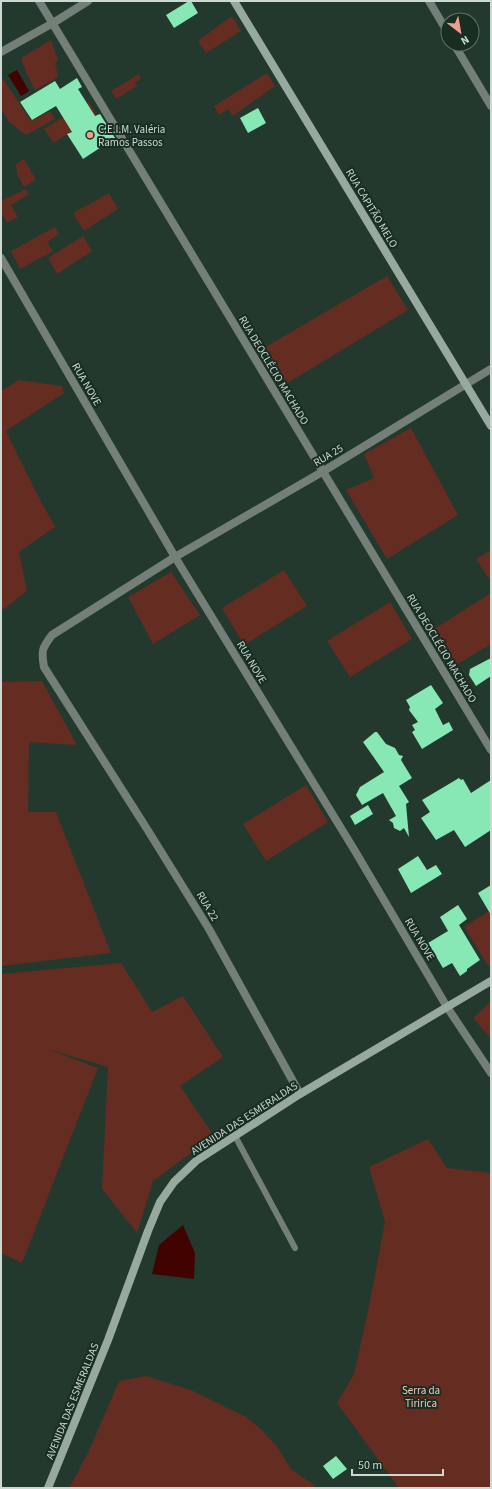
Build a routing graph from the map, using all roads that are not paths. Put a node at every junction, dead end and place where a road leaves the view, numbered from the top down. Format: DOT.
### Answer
graph roads {
  1 [pos="39,1"];
  2 [pos="88,1"];
  3 [pos="234,1"];
  4 [pos="429,1"];
  5 [pos="440,20"];
  6 [pos="53,23"];
  7 [pos="1,52"];
  8 [pos="459,52"];
  9 [pos="491,106"];
  10 [pos="1,258"];
  11 [pos="491,369"];
  12 [pos="466,384"];
  13 [pos="491,426"];
  14 [pos="322,472"];
  15 [pos="175,557"];
  16 [pos="86,735"];
  17 [pos="491,750"];
  18 [pos="491,981"];
  19 [pos="447,1006"];
  20 [pos="491,1073"];
  21 [pos="300,1094"];
  22 [pos="235,1136"];
  23 [pos="295,1248"];
  24 [pos="48,1488"];
  1 -- 6 [label="street, RUA DEOCLÉCIO MACHADO"];
  2 -- 6 [label="street"];
  3 -- 12 [label="main road, RUA CAPITÃO MELO"];
  4 -- 5 [label="street"];
  6 -- 7 [label="street"];
  6 -- 14 [label="street, RUA DEOCLÉCIO MACHADO"];
  8 -- 9 [label="street"];
  10 -- 15 [label="street, RUA NOVE"];
  11 -- 12 [label="street, RUA 25"];
  12 -- 13 [label="main road, RUA CAPITÃO MELO"];
  12 -- 14 [label="street, RUA 25"];
  14 -- 15 [label="street, RUA 25"];
  14 -- 17 [label="street, RUA DEOCLÉCIO MACHADO"];
  15 -- 16 [label="street, RUA 25"];
  15 -- 19 [label="street, RUA NOVE"];
  16 -- 21 [label="street, RUA 22"];
  18 -- 19 [label="main road, AVENIDA DAS ESMERALDAS"];
  19 -- 20 [label="street, RUA NOVE"];
  19 -- 21 [label="main road, AVENIDA DAS ESMERALDAS"];
  21 -- 22 [label="main road, AVENIDA DAS ESMERALDAS"];
  22 -- 23 [label="lane"];
  22 -- 24 [label="main road, AVENIDA DAS ESMERALDAS"];
}
